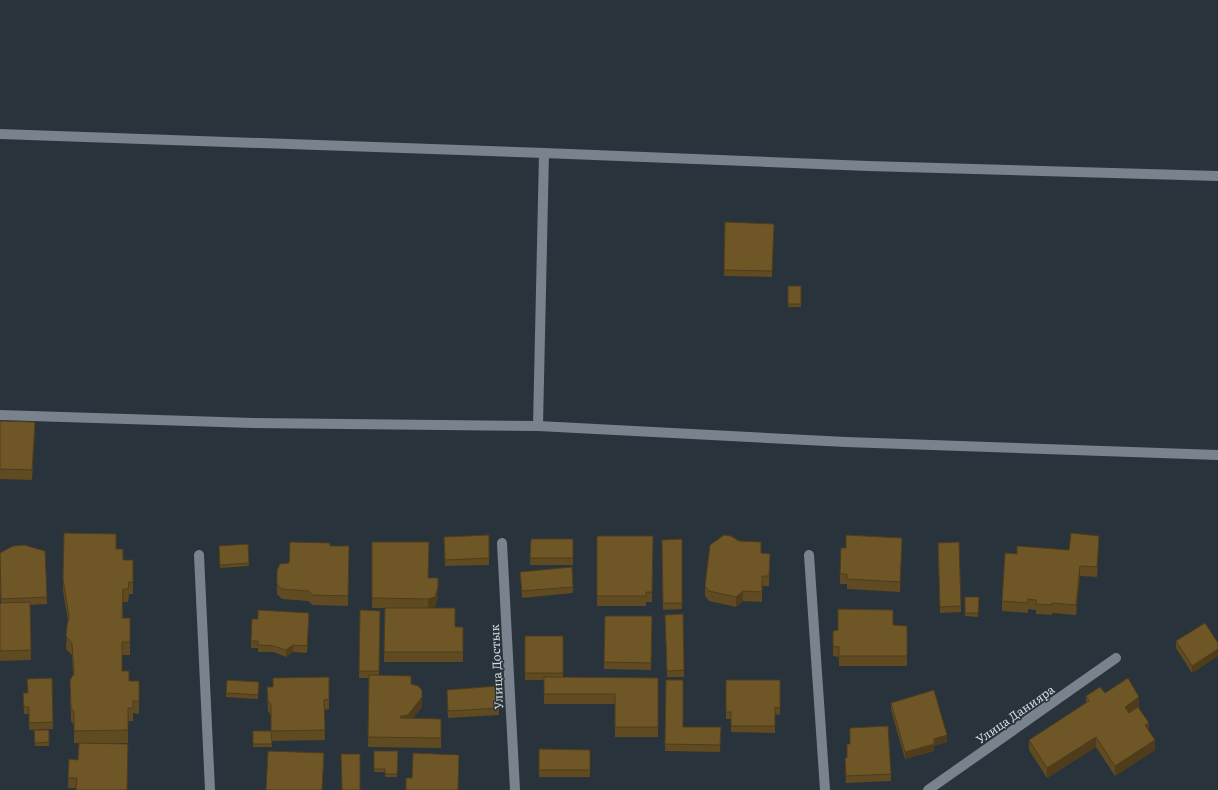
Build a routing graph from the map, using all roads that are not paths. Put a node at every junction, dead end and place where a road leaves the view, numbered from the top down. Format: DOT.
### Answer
graph roads {
  1 [pos="0,134"];
  2 [pos="544,153"];
  3 [pos="1218,176"];
  4 [pos="0,415"];
  5 [pos="538,426"];
  6 [pos="1218,455"];
  7 [pos="502,543"];
  8 [pos="199,555"];
  9 [pos="809,555"];
  10 [pos="1116,658"];
  11 [pos="210,790"];
  12 [pos="515,790"];
  13 [pos="825,790"];
  14 [pos="928,790"];
  1 -- 2 [label="street"];
  2 -- 3 [label="street"];
  2 -- 5 [label="street"];
  4 -- 5 [label="street"];
  5 -- 6 [label="street"];
  7 -- 12 [label="street, Улица Достык"];
  8 -- 11 [label="street"];
  9 -- 13 [label="street"];
  10 -- 14 [label="street, Улица Данияра"];
}
